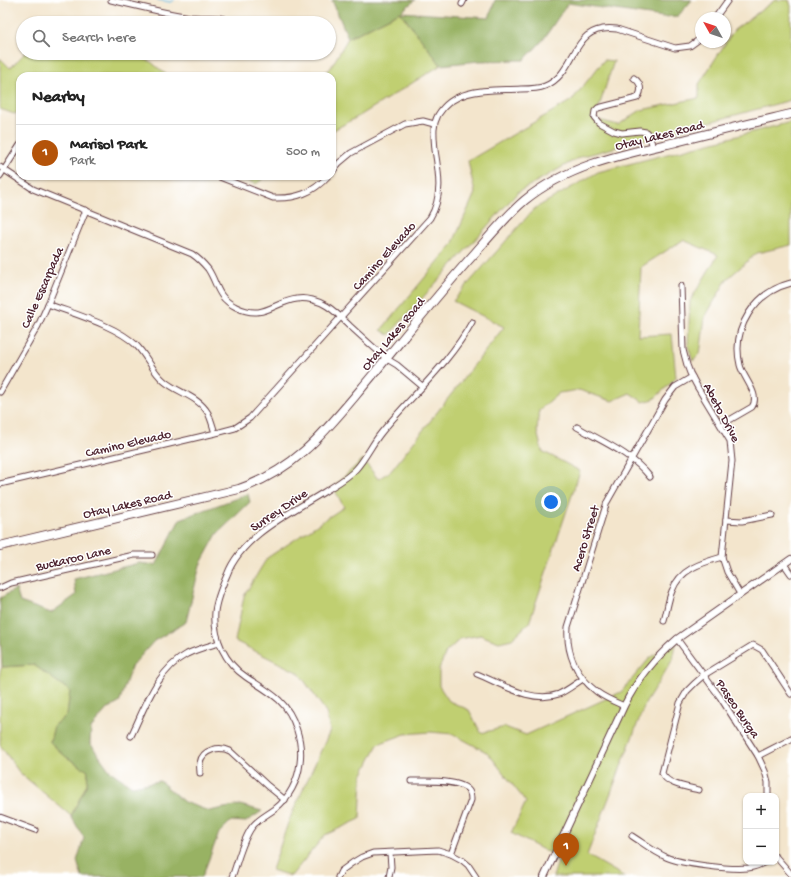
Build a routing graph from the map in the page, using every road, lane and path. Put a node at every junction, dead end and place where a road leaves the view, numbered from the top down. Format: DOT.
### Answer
graph roads {
  1 [pos="111,0"];
  2 [pos="728,0"];
  3 [pos="719,12"];
  4 [pos="187,16"];
  5 [pos="695,42"];
  6 [pos="634,78"];
  7 [pos="791,114"];
  8 [pos="434,124"];
  9 [pos="653,147"];
  10 [pos="16,150"];
  11 [pos="2,168"];
  12 [pos="336,168"];
  13 [pos="0,176"];
  14 [pos="16,177"];
  15 [pos="20,180"];
  16 [pos="227,180"];
  17 [pos="324,180"];
  18 [pos="86,210"];
  19 [pos="791,284"];
  20 [pos="681,286"];
  21 [pos="48,304"];
  22 [pos="341,318"];
  23 [pos="472,322"];
  24 [pos="387,359"];
  25 [pos="692,377"];
  26 [pos="422,386"];
  27 [pos="0,392"];
  28 [pos="721,425"];
  29 [pos="577,427"];
  30 [pos="215,433"];
  31 [pos="631,458"];
  32 [pos="650,477"];
  33 [pos="0,484"];
  34 [pos="772,515"];
  35 [pos="726,520"];
  36 [pos="0,546"];
  37 [pos="152,555"];
  38 [pos="722,557"];
  39 [pos="791,559"];
  40 [pos="784,564"];
  41 [pos="791,574"];
  42 [pos="0,588"];
  43 [pos="740,594"];
  44 [pos="664,621"];
  45 [pos="678,639"];
  46 [pos="219,643"];
  47 [pos="478,674"];
  48 [pos="704,675"];
  49 [pos="583,679"];
  50 [pos="791,694"];
  51 [pos="624,706"];
  52 [pos="131,736"];
  53 [pos="791,739"];
  54 [pos="758,756"];
  55 [pos="200,773"];
  56 [pos="411,781"];
  57 [pos="699,790"];
  58 [pos="768,793"];
  59 [pos="284,800"];
  60 [pos="0,817"];
  61 [pos="35,830"];
  62 [pos="632,836"];
  63 [pos="390,853"];
  64 [pos="451,854"];
  65 [pos="779,861"];
  66 [pos="757,865"];
  67 [pos="791,874"];
  68 [pos="232,877"];
  69 [pos="338,877"];
  70 [pos="389,877"];
  71 [pos="476,877"];
  72 [pos="544,877"];
  1 -- 4 [label="street"];
  2 -- 3 [label="street"];
  5 -- 8 [label="street, Camino Elevado"];
  6 -- 9 [label="street"];
  7 -- 9 [label="main road, Otay Lakes Road"];
  8 -- 12 [label="street"];
  8 -- 22 [label="street, Camino Elevado"];
  9 -- 24 [label="main road, Otay Lakes Road"];
  10 -- 11 [label="street"];
  11 -- 13 [label="street"];
  11 -- 14 [label="street"];
  15 -- 18 [label="street"];
  16 -- 17 [label="street"];
  18 -- 21 [label="street, Calle Escarpada"];
  18 -- 22 [label="street"];
  19 -- 28 [label="street"];
  20 -- 25 [label="street, Abeto Drive"];
  21 -- 27 [label="street, Calle Escarpada"];
  21 -- 30 [label="street"];
  22 -- 24 [label="street"];
  22 -- 30 [label="street, Camino Elevado"];
  23 -- 26 [label="street, Surrey Drive"];
  24 -- 26 [label="street"];
  24 -- 36 [label="main road, Otay Lakes Road"];
  25 -- 28 [label="street, Abeto Drive"];
  25 -- 31 [label="street, Acero Street"];
  26 -- 46 [label="street, Surrey Drive"];
  28 -- 35 [label="street, Abeto Drive"];
  29 -- 31 [label="street"];
  30 -- 33 [label="street, Camino Elevado"];
  31 -- 32 [label="street"];
  31 -- 49 [label="street, Acero Street"];
  34 -- 35 [label="street"];
  35 -- 38 [label="street, Abeto Drive"];
  37 -- 42 [label="street, Buckaroo Lane"];
  38 -- 43 [label="street, Abeto Drive"];
  38 -- 44 [label="street"];
  39 -- 40 [label="street"];
  40 -- 41 [label="street"];
  40 -- 43 [label="street"];
  43 -- 45 [label="street"];
  45 -- 48 [label="street, Paseo Burga"];
  45 -- 51 [label="street"];
  46 -- 52 [label="street"];
  46 -- 59 [label="street, Surrey Drive"];
  47 -- 49 [label="street"];
  48 -- 50 [label="street"];
  48 -- 54 [label="street, Paseo Burga"];
  48 -- 57 [label="street"];
  49 -- 51 [label="street, Acero Street"];
  51 -- 72 [label="street"];
  53 -- 54 [label="street"];
  54 -- 58 [label="street, Paseo Burga"];
  55 -- 59 [label="street"];
  56 -- 64 [label="street"];
  59 -- 68 [label="street, Surrey Drive"];
  60 -- 61 [label="street"];
  62 -- 66 [label="street"];
  63 -- 64 [label="street"];
  63 -- 69 [label="street"];
  63 -- 70 [label="street"];
  64 -- 71 [label="street"];
  65 -- 67 [label="street"];
}
